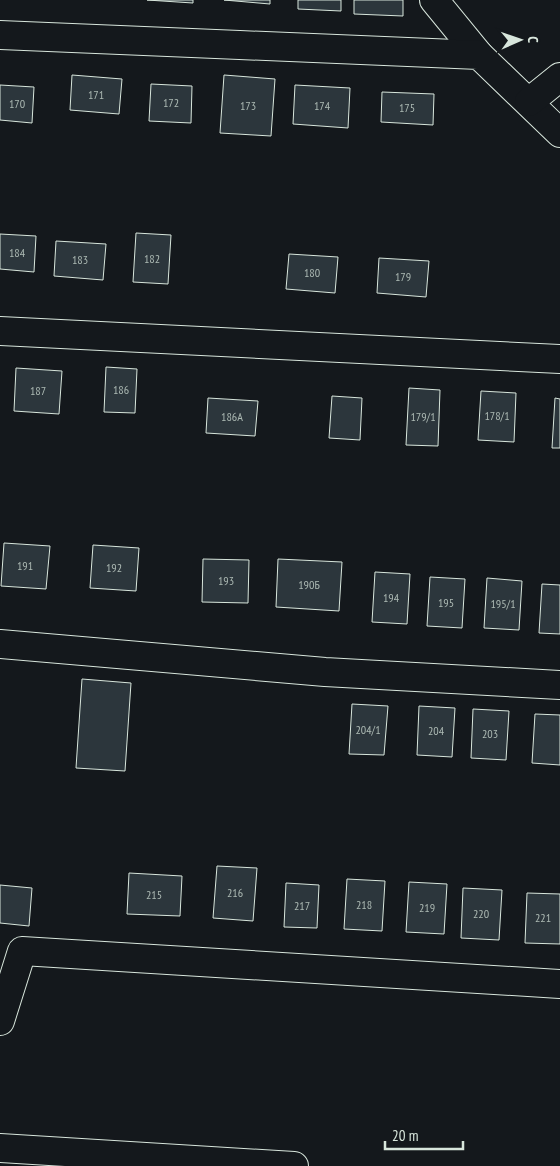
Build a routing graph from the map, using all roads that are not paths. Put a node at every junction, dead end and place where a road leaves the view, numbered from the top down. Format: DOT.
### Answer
graph roads {
  1 [pos="434,0"];
  2 [pos="0,35"];
  3 [pos="479,55"];
  4 [pos="560,77"];
  5 [pos="529,102"];
  6 [pos="560,133"];
  7 [pos="0,331"];
  8 [pos="560,359"];
  9 [pos="0,644"];
  10 [pos="560,685"];
  11 [pos="560,984"];
  12 [pos="0,1022"];
  13 [pos="0,1148"];
  14 [pos="294,1166"];
  1 -- 3 [label="main road"];
  2 -- 3 [label="main road"];
  3 -- 5 [label="main road"];
  4 -- 5 [label="main road"];
  5 -- 6 [label="main road"];
  7 -- 8 [label="main road"];
  9 -- 10 [label="main road"];
  11 -- 12 [label="main road"];
  13 -- 14 [label="main road"];
}
